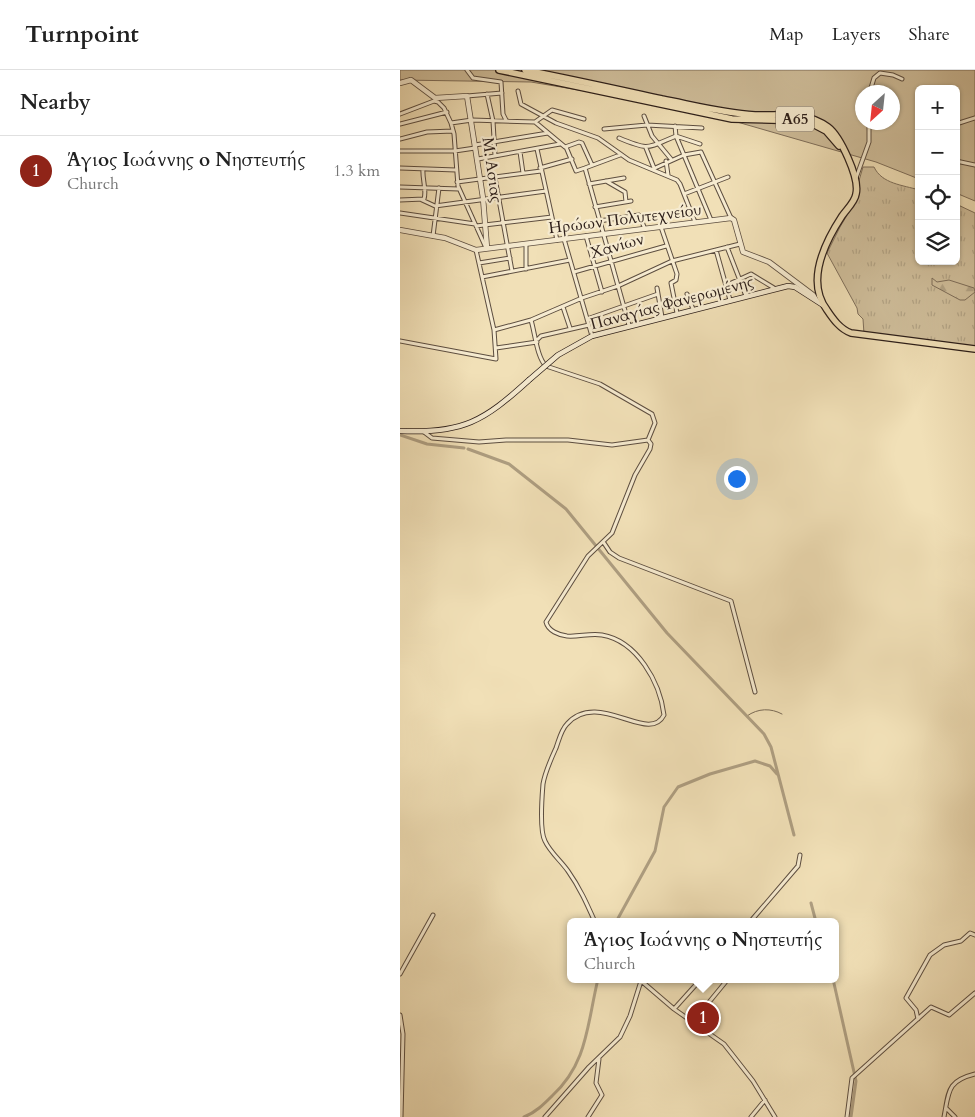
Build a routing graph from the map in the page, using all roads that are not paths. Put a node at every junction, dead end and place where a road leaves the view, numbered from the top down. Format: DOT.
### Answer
graph roads {
  1 [pos="467,70"];
  2 [pos="499,70"];
  3 [pos="525,70"];
  4 [pos="902,79"];
  5 [pos="400,83"];
  6 [pos="872,85"];
  7 [pos="518,91"];
  8 [pos="502,93"];
  9 [pos="487,94"];
  10 [pos="467,96"];
  11 [pos="446,112"];
  12 [pos="400,114"];
  13 [pos="644,116"];
  14 [pos="542,117"];
  15 [pos="975,118"];
  16 [pos="584,119"];
  17 [pos="472,120"];
  18 [pos="506,120"];
  19 [pos="493,121"];
  20 [pos="451,122"];
  21 [pos="534,122"];
  22 [pos="960,123"];
  23 [pos="400,124"];
  24 [pos="647,125"];
  25 [pos="675,126"];
  26 [pos="702,128"];
  27 [pos="604,129"];
  28 [pos="869,130"];
  29 [pos="453,131"];
  30 [pos="548,133"];
  31 [pos="590,135"];
  32 [pos="676,136"];
  33 [pos="619,138"];
  34 [pos="400,139"];
  35 [pos="495,142"];
  36 [pos="579,142"];
  37 [pos="560,144"];
  38 [pos="659,144"];
  39 [pos="700,144"];
  40 [pos="476,146"];
  41 [pos="566,147"];
  42 [pos="646,148"];
  43 [pos="537,149"];
  44 [pos="400,151"];
  45 [pos="455,151"];
  46 [pos="520,152"];
  47 [pos="620,155"];
  48 [pos="684,155"];
  49 [pos="495,156"];
  50 [pos="478,159"];
  51 [pos="572,159"];
  52 [pos="671,159"];
  53 [pos="847,159"];
  54 [pos="666,161"];
  55 [pos="960,162"];
  56 [pos="592,164"];
  57 [pos="975,165"];
  58 [pos="400,168"];
  59 [pos="585,168"];
  60 [pos="423,169"];
  61 [pos="541,169"];
  62 [pos="653,169"];
  63 [pos="456,170"];
  64 [pos="523,174"];
  65 [pos="668,176"];
  66 [pos="728,177"];
  67 [pos="495,178"];
  68 [pos="624,178"];
  69 [pos="480,179"];
  70 [pos="855,180"];
  71 [pos="605,181"];
  72 [pos="457,182"];
  73 [pos="715,182"];
  74 [pos="589,184"];
  75 [pos="424,186"];
  76 [pos="400,187"];
  77 [pos="439,188"];
  78 [pos="698,188"];
  79 [pos="459,189"];
  80 [pos="546,191"];
  81 [pos="684,194"];
  82 [pos="499,196"];
  83 [pos="483,198"];
  84 [pos="400,200"];
  85 [pos="422,200"];
  86 [pos="466,200"];
  87 [pos="631,201"];
  88 [pos="626,202"];
  89 [pos="437,205"];
  90 [pos="595,207"];
  91 [pos="400,213"];
  92 [pos="552,217"];
  93 [pos="731,218"];
  94 [pos="435,219"];
  95 [pos="599,221"];
  96 [pos="712,221"];
  97 [pos="503,222"];
  98 [pos="695,223"];
  99 [pos="486,224"];
  100 [pos="476,225"];
  101 [pos="661,227"];
  102 [pos="645,229"];
  103 [pos="400,230"];
  104 [pos="603,234"];
  105 [pos="432,236"];
  106 [pos="586,236"];
  107 [pos="564,239"];
  108 [pos="557,240"];
  109 [pos="526,244"];
  110 [pos="740,244"];
  111 [pos="508,246"];
  112 [pos="666,246"];
  113 [pos="727,247"];
  114 [pos="487,248"];
  115 [pos="476,250"];
  116 [pos="716,250"];
  117 [pos="510,258"];
  118 [pos="570,260"];
  119 [pos="611,261"];
  120 [pos="672,261"];
  121 [pos="479,263"];
  122 [pos="595,265"];
  123 [pos="526,269"];
  124 [pos="512,271"];
  125 [pos="574,272"];
  126 [pos="482,277"];
  127 [pos="739,279"];
  128 [pos="618,286"];
  129 [pos="727,286"];
  130 [pos="657,288"];
  131 [pos="774,288"];
  132 [pos="602,292"];
  133 [pos="658,294"];
  134 [pos="687,294"];
  135 [pos="746,296"];
  136 [pos="582,298"];
  137 [pos="730,300"];
  138 [pos="816,300"];
  139 [pos="823,305"];
  140 [pos="563,307"];
  141 [pos="624,307"];
  142 [pos="693,309"];
  143 [pos="677,313"];
  144 [pos="662,317"];
  145 [pos="587,318"];
  146 [pos="531,320"];
  147 [pos="589,325"];
  148 [pos="629,325"];
  149 [pos="570,328"];
  150 [pos="494,330"];
  151 [pos="592,336"];
  152 [pos="537,340"];
  153 [pos="400,341"];
  154 [pos="496,348"];
  155 [pos="973,350"];
  156 [pos="400,431"];
  157 [pos="424,432"];
  158 [pos="648,440"];
  159 [pos="604,543"];
  160 [pos="755,692"];
  161 [pos="800,855"];
  162 [pos="433,915"];
  163 [pos="593,918"];
  164 [pos="753,918"];
  165 [pos="975,935"];
  166 [pos="400,974"];
  167 [pos="639,983"];
  168 [pos="644,983"];
  169 [pos="697,983"];
  170 [pos="725,983"];
  171 [pos="975,992"];
  172 [pos="674,1009"];
  173 [pos="400,1015"];
  174 [pos="918,1019"];
  175 [pos="692,1023"];
  176 [pos="599,1058"];
  177 [pos="975,1074"];
  178 [pos="765,1100"];
  179 [pos="946,1108"];
  180 [pos="401,1117"];
  181 [pos="545,1117"];
  182 [pos="588,1117"];
  183 [pos="751,1117"];
  184 [pos="775,1117"];
  185 [pos="847,1117"];
  186 [pos="944,1117"];
  187 [pos="955,1117"];
  1 -- 8 [label="street"];
  2 -- 53 [label="highway, Α65"];
  3 -- 53 [label="highway, Α65"];
  4 -- 6 [label="street"];
  5 -- 10 [label="street"];
  7 -- 14 [label="street"];
  8 -- 9 [label="street"];
  8 -- 18 [label="street"];
  9 -- 10 [label="street"];
  9 -- 19 [label="street"];
  10 -- 17 [label="street, Μ. Ασιας"];
  11 -- 12 [label="street"];
  11 -- 20 [label="street"];
  11 -- 23 [label="street"];
  13 -- 24 [label="street"];
  14 -- 16 [label="street"];
  14 -- 21 [label="street"];
  14 -- 31 [label="street"];
  15 -- 22 [label="street"];
  17 -- 19 [label="street"];
  17 -- 20 [label="street"];
  17 -- 40 [label="street, Μ. Ασιας"];
  18 -- 19 [label="street"];
  18 -- 21 [label="street"];
  19 -- 35 [label="street"];
  20 -- 29 [label="street"];
  21 -- 30 [label="street"];
  24 -- 25 [label="street"];
  24 -- 27 [label="street"];
  24 -- 38 [label="street"];
  25 -- 26 [label="street"];
  25 -- 32 [label="street"];
  28 -- 70 [label="street"];
  29 -- 34 [label="street"];
  29 -- 45 [label="street"];
  30 -- 35 [label="street"];
  30 -- 37 [label="street"];
  31 -- 36 [label="street"];
  31 -- 47 [label="street"];
  32 -- 38 [label="street"];
  32 -- 39 [label="street"];
  32 -- 48 [label="street"];
  33 -- 42 [label="street"];
  35 -- 40 [label="street"];
  35 -- 49 [label="street"];
  36 -- 41 [label="street"];
  36 -- 56 [label="street"];
  37 -- 41 [label="street"];
  37 -- 43 [label="street"];
  38 -- 42 [label="street"];
  38 -- 52 [label="street"];
  40 -- 45 [label="street"];
  40 -- 50 [label="street, Μ. Ασιας"];
  41 -- 51 [label="street"];
  42 -- 62 [label="street"];
  43 -- 46 [label="street"];
  43 -- 61 [label="street"];
  44 -- 45 [label="street"];
  45 -- 63 [label="street"];
  46 -- 49 [label="street"];
  46 -- 64 [label="street"];
  47 -- 56 [label="street"];
  47 -- 62 [label="street"];
  48 -- 52 [label="street"];
  48 -- 73 [label="street"];
  48 -- 78 [label="street"];
  49 -- 50 [label="street"];
  50 -- 69 [label="street, Μ. Ασιας"];
  51 -- 59 [label="street"];
  51 -- 61 [label="street"];
  52 -- 54 [label="street"];
  53 -- 70 [label="highway"];
  54 -- 62 [label="street"];
  54 -- 65 [label="street"];
  55 -- 57 [label="street"];
  56 -- 59 [label="street"];
  58 -- 60 [label="street"];
  59 -- 74 [label="street"];
  60 -- 63 [label="street"];
  60 -- 75 [label="street"];
  61 -- 64 [label="street"];
  61 -- 80 [label="street"];
  62 -- 65 [label="street"];
  63 -- 72 [label="street"];
  64 -- 67 [label="street"];
  65 -- 81 [label="street"];
  66 -- 73 [label="street"];
  67 -- 69 [label="street"];
  67 -- 82 [label="street"];
  68 -- 71 [label="street"];
  69 -- 72 [label="street"];
  69 -- 83 [label="street, Μ. Ασιας"];
  70 -- 139 [label="highway"];
  71 -- 74 [label="street"];
  71 -- 88 [label="street"];
  72 -- 79 [label="street"];
  73 -- 78 [label="street"];
  73 -- 93 [label="street"];
  74 -- 90 [label="street"];
  75 -- 76 [label="street"];
  75 -- 77 [label="street"];
  75 -- 85 [label="street"];
  77 -- 79 [label="street"];
  77 -- 89 [label="street"];
  78 -- 81 [label="street"];
  78 -- 96 [label="street"];
  79 -- 86 [label="street"];
  80 -- 82 [label="street"];
  80 -- 92 [label="street"];
  81 -- 98 [label="street"];
  82 -- 83 [label="street"];
  82 -- 97 [label="street"];
  83 -- 86 [label="street"];
  83 -- 99 [label="street, Μ. Ασιας"];
  84 -- 85 [label="street"];
  85 -- 89 [label="street"];
  86 -- 89 [label="street"];
  86 -- 100 [label="street"];
  87 -- 88 [label="street"];
  88 -- 90 [label="street"];
  89 -- 94 [label="street"];
  90 -- 95 [label="street"];
  91 -- 94 [label="street"];
  92 -- 97 [label="street"];
  92 -- 108 [label="street"];
  93 -- 96 [label="street, Ηρώων Πολυτεχνείου"];
  93 -- 110 [label="street"];
  94 -- 100 [label="street"];
  94 -- 105 [label="street"];
  95 -- 102 [label="street"];
  95 -- 104 [label="street"];
  96 -- 98 [label="street, Ηρώων Πολυτεχνείου"];
  97 -- 99 [label="street"];
  97 -- 111 [label="street"];
  98 -- 101 [label="street, Ηρώων Πολυτεχνείου"];
  99 -- 100 [label="street"];
  99 -- 114 [label="street, Μ. Ασιας"];
  100 -- 114 [label="street"];
  101 -- 102 [label="street, Ηρώων Πολυτεχνείου"];
  101 -- 112 [label="street"];
  102 -- 104 [label="street, Ηρώων Πολυτεχνείου"];
  103 -- 105 [label="street, Ηρώων Πολυτεχνείου"];
  104 -- 106 [label="street, Ηρώων Πολυτεχνείου"];
  104 -- 119 [label="street"];
  105 -- 115 [label="street, Ηρώων Πολυτεχνείου"];
  106 -- 107 [label="street, Ηρώων Πολυτεχνείου"];
  106 -- 122 [label="street"];
  107 -- 108 [label="street, Ηρώων Πολυτεχνείου"];
  107 -- 118 [label="street"];
  108 -- 109 [label="street, Ηρώων Πολυτεχνείου"];
  109 -- 111 [label="street, Ηρώων Πολυτεχνείου"];
  109 -- 123 [label="street"];
  110 -- 113 [label="street"];
  110 -- 138 [label="street"];
  111 -- 114 [label="street, Ηρώων Πολυτεχνείου"];
  111 -- 117 [label="street"];
  112 -- 119 [label="street, Χανίων"];
  112 -- 120 [label="street"];
  113 -- 116 [label="street"];
  113 -- 127 [label="street"];
  114 -- 115 [label="street, Ηρώων Πολυτεχνείου"];
  115 -- 121 [label="street"];
  116 -- 120 [label="street"];
  116 -- 129 [label="street"];
  117 -- 121 [label="street"];
  117 -- 124 [label="street"];
  118 -- 123 [label="street"];
  118 -- 125 [label="street"];
  119 -- 122 [label="street, Χανίων"];
  119 -- 128 [label="street"];
  120 -- 128 [label="street"];
  120 -- 143 [label="street"];
  121 -- 126 [label="street"];
  122 -- 125 [label="street, Χανίων"];
  122 -- 132 [label="street"];
  123 -- 124 [label="street"];
  124 -- 126 [label="street"];
  125 -- 136 [label="street"];
  126 -- 150 [label="street"];
  127 -- 129 [label="street"];
  127 -- 131 [label="street"];
  127 -- 135 [label="street"];
  128 -- 132 [label="street"];
  128 -- 141 [label="street"];
  129 -- 137 [label="street"];
  130 -- 133 [label="street"];
  131 -- 135 [label="street, Παναγίας Φανερωμένης"];
  131 -- 138 [label="street, Παναγίας Φανερωμένης"];
  132 -- 136 [label="street"];
  133 -- 141 [label="street"];
  133 -- 144 [label="street"];
  134 -- 142 [label="street"];
  135 -- 137 [label="street, Παναγίας Φανερωμένης"];
  136 -- 140 [label="street"];
  136 -- 145 [label="street"];
  137 -- 142 [label="street, Παναγίας Φανερωμένης"];
  138 -- 139 [label="street, Παναγίας Φανερωμένης"];
  139 -- 155 [label="highway"];
  140 -- 146 [label="street"];
  140 -- 149 [label="street"];
  141 -- 145 [label="street"];
  141 -- 148 [label="street"];
  142 -- 143 [label="street, Παναγίας Φανερωμένης"];
  143 -- 144 [label="street, Παναγίας Φανερωμένης"];
  144 -- 148 [label="street, Παναγίας Φανερωμένης"];
  145 -- 147 [label="street"];
  146 -- 150 [label="street"];
  146 -- 152 [label="street"];
  147 -- 149 [label="street"];
  147 -- 151 [label="street"];
  148 -- 151 [label="street, Παναγίας Φανερωμένης"];
  149 -- 152 [label="street"];
  150 -- 154 [label="street"];
  151 -- 157 [label="street, Παναγίας Φανερωμένης, bridge"];
  152 -- 154 [label="street"];
  152 -- 158 [label="street"];
  153 -- 154 [label="street"];
  156 -- 157 [label="street, Παναγίας Φανερωμένης"];
  157 -- 158 [label="street"];
  158 -- 159 [label="street"];
  159 -- 160 [label="street"];
  159 -- 163 [label="street"];
  161 -- 164 [label="street"];
  162 -- 166 [label="street"];
  165 -- 174 [label="street"];
  167 -- 176 [label="street"];
  168 -- 172 [label="street"];
  169 -- 172 [label="street"];
  170 -- 175 [label="street"];
  171 -- 174 [label="street"];
  172 -- 175 [label="street"];
  173 -- 180 [label="street"];
  174 -- 185 [label="street"];
  175 -- 178 [label="street"];
  176 -- 181 [label="street"];
  176 -- 182 [label="street"];
  177 -- 179 [label="street"];
  178 -- 183 [label="street"];
  178 -- 184 [label="street"];
  179 -- 186 [label="street"];
  179 -- 187 [label="street"];
}
